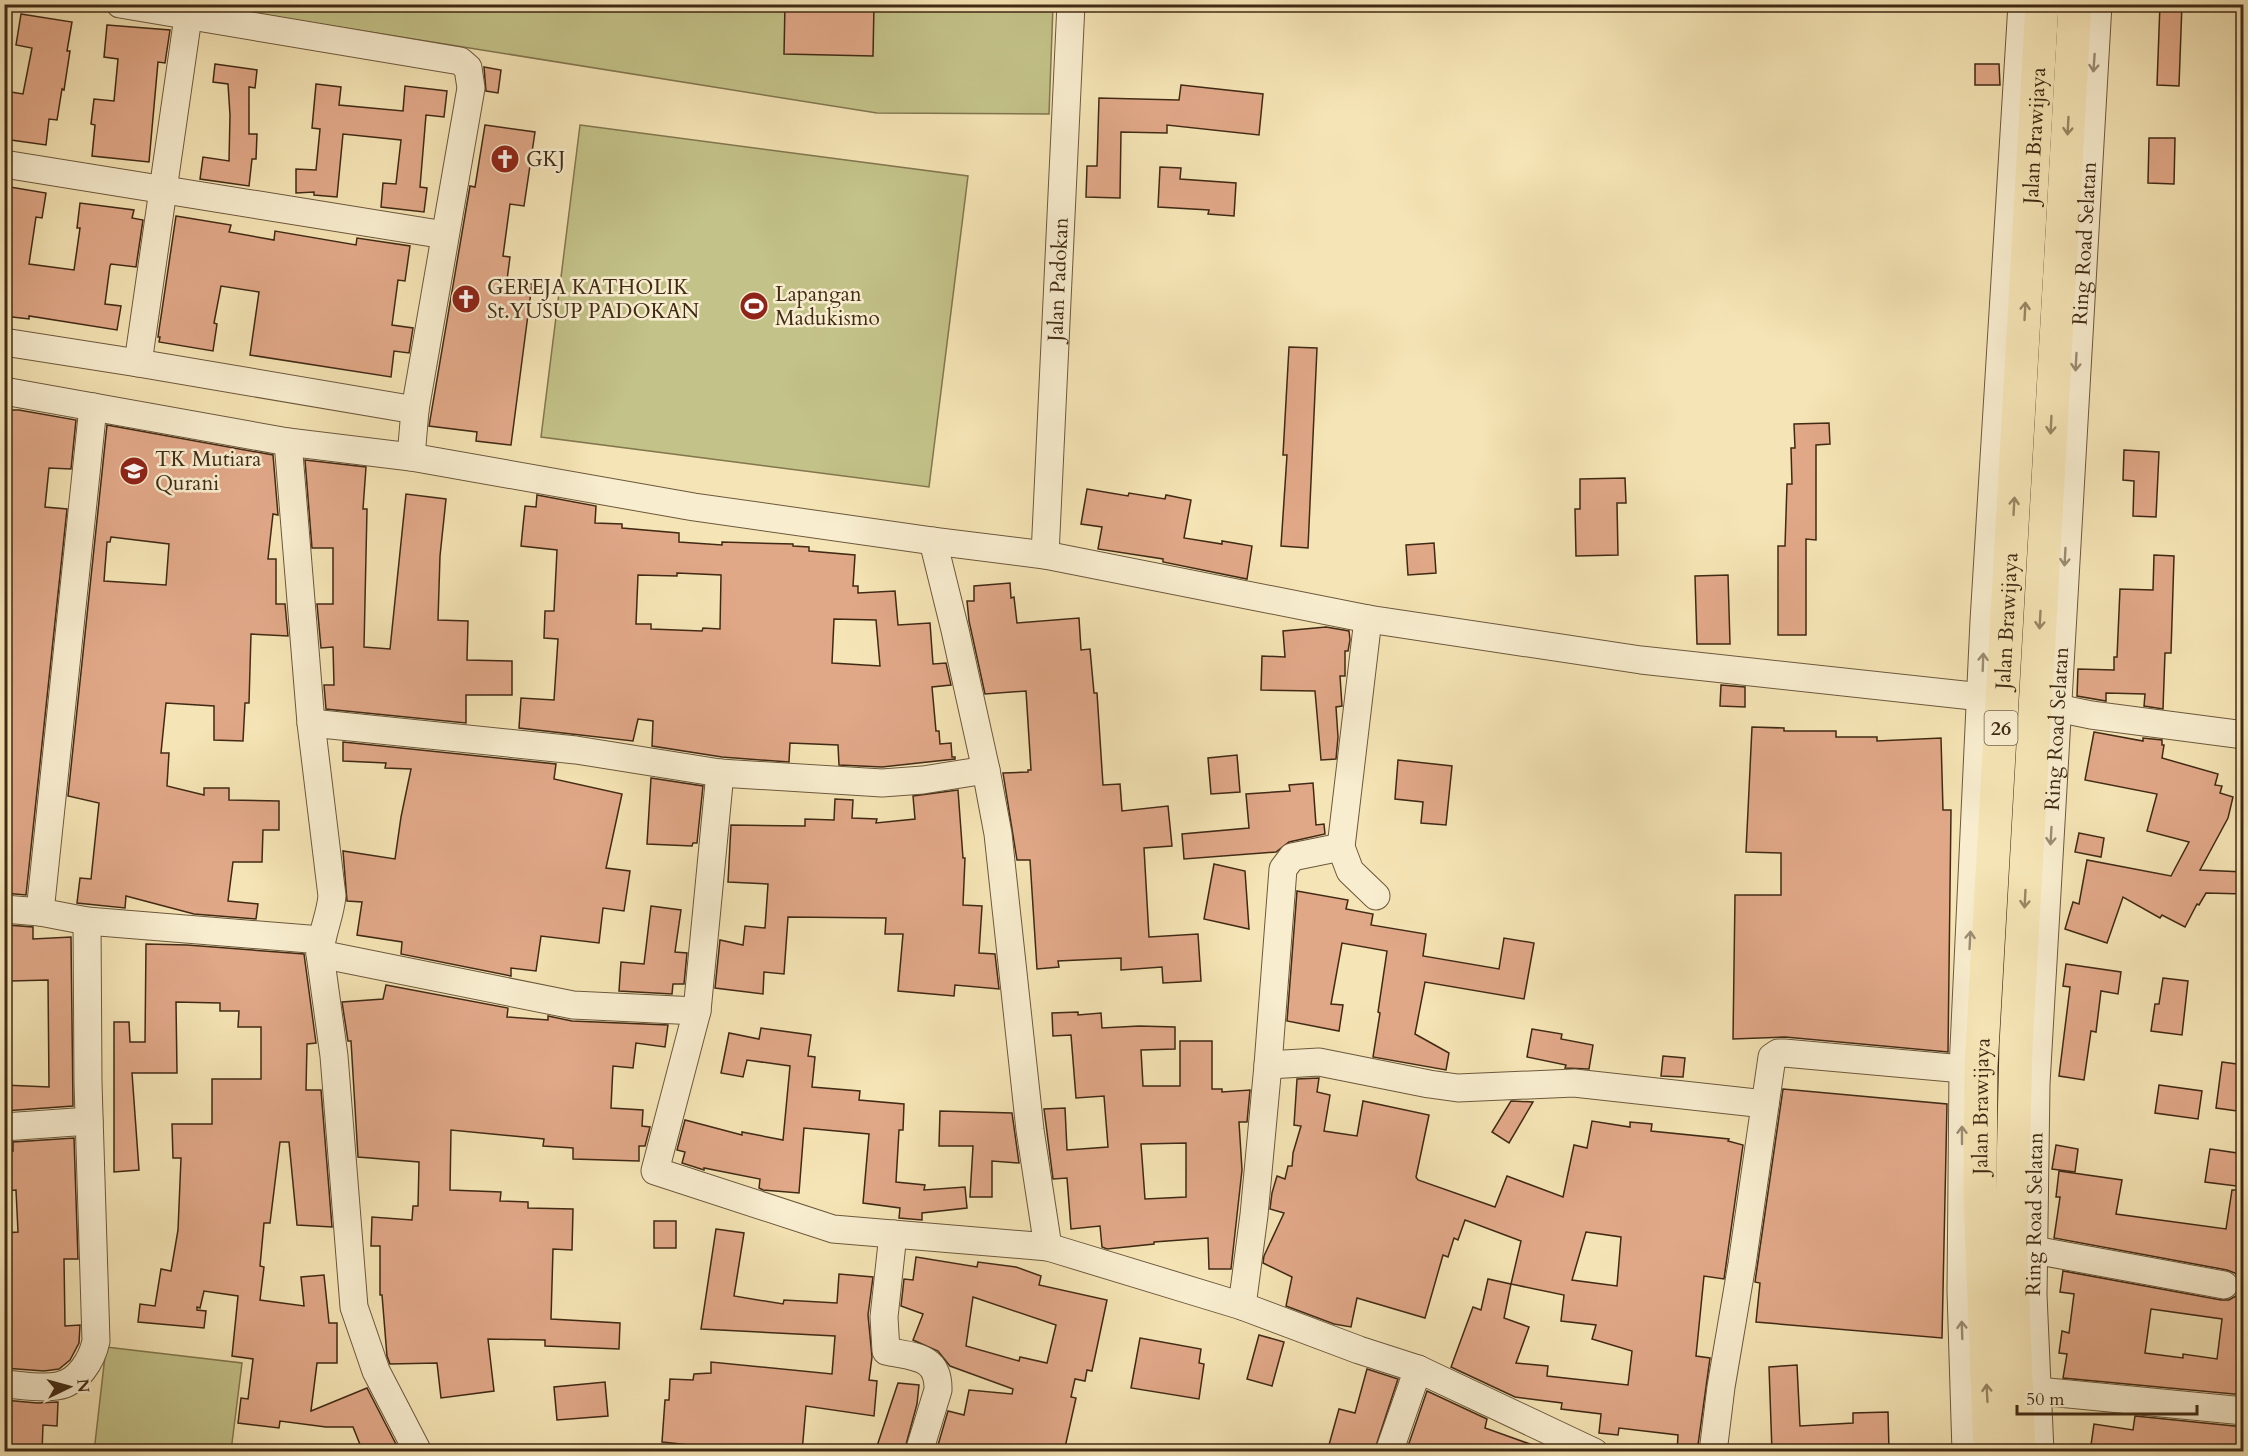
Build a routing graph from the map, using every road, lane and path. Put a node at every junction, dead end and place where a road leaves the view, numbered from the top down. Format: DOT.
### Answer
graph roads {
  1 [pos="120,4"];
  2 [pos="1071,4"];
  3 [pos="2022,4"];
  4 [pos="2042,4"];
  5 [pos="2075,4"];
  6 [pos="2098,4"];
  7 [pos="188,17"];
  8 [pos="4,164"];
  9 [pos="165,190"];
  10 [pos="446,235"];
  11 [pos="4,342"];
  12 [pos="138,363"];
  13 [pos="4,391"];
  14 [pos="93,407"];
  15 [pos="415,410"];
  16 [pos="288,442"];
  17 [pos="411,457"];
  18 [pos="933,541"];
  19 [pos="1046,555"];
  20 [pos="1368,619"];
  21 [pos="1996,621"];
  22 [pos="1982,697"];
  23 [pos="2056,708"];
  24 [pos="311,723"];
  25 [pos="2244,735"];
  26 [pos="986,770"];
  27 [pos="720,773"];
  28 [pos="1341,847"];
  29 [pos="1376,896"];
  30 [pos="4,909"];
  31 [pos="40,912"];
  32 [pos="87,921"];
  33 [pos="320,947"];
  34 [pos="697,1011"];
  35 [pos="1268,1065"];
  36 [pos="1963,1069"];
  37 [pos="1765,1104"];
  38 [pos="89,1121"];
  39 [pos="4,1127"];
  40 [pos="893,1234"];
  41 [pos="1048,1247"];
  42 [pos="2034,1250"];
  43 [pos="2224,1286"];
  44 [pos="1242,1306"];
  45 [pos="1418,1370"];
  46 [pos="4,1384"];
  47 [pos="2038,1391"];
  48 [pos="2244,1411"];
  49 [pos="418,1452"];
  50 [pos="919,1452"];
  51 [pos="1389,1452"];
  52 [pos="1594,1452"];
  53 [pos="1713,1452"];
  54 [pos="1966,1452"];
  55 [pos="1990,1452"];
  56 [pos="2019,1452"];
  57 [pos="2040,1452"];
  1 -- 7 [label="street"];
  2 -- 19 [label="street, Jalan Padokan"];
  3 -- 21 [label="street"];
  21 -- 4 [label="highway, Jalan Brawijaya / 26, one-way"];
  5 -- 56 [label="highway, Jalan Brawijaya / 26, one-way"];
  6 -- 23 [label="street, Ring Road Selatan, one-way"];
  7 -- 9 [label="street"];
  7 -- 10 [label="street"];
  8 -- 9 [label="street"];
  9 -- 10 [label="street"];
  9 -- 12 [label="street"];
  10 -- 15 [label="street"];
  11 -- 12 [label="street"];
  12 -- 15 [label="street"];
  13 -- 14 [label="street"];
  14 -- 16 [label="street"];
  14 -- 31 [label="street"];
  15 -- 17 [label="street"];
  16 -- 17 [label="street"];
  16 -- 24 [label="street"];
  17 -- 18 [label="street"];
  18 -- 19 [label="street"];
  18 -- 26 [label="street"];
  19 -- 20 [label="street"];
  20 -- 22 [label="street"];
  20 -- 28 [label="street"];
  22 -- 21 [label="street, one-way"];
  55 -- 21 [label="highway, Jalan Brawijaya / 26, one-way"];
  36 -- 22 [label="street, one-way"];
  23 -- 25 [label="street"];
  23 -- 42 [label="street, Ring Road Selatan, one-way"];
  24 -- 27 [label="street"];
  24 -- 33 [label="street"];
  26 -- 27 [label="street"];
  26 -- 41 [label="street"];
  27 -- 34 [label="street"];
  28 -- 29 [label="street"];
  28 -- 35 [label="street"];
  30 -- 31 [label="street"];
  31 -- 32 [label="street"];
  32 -- 33 [label="street"];
  32 -- 38 [label="street"];
  33 -- 34 [label="street"];
  33 -- 49 [label="street"];
  34 -- 40 [label="street"];
  35 -- 37 [label="street"];
  35 -- 44 [label="street"];
  36 -- 37 [label="street"];
  54 -- 36 [label="street, one-way"];
  37 -- 53 [label="street"];
  38 -- 39 [label="street"];
  38 -- 46 [label="street"];
  40 -- 41 [label="street"];
  40 -- 50 [label="street"];
  41 -- 44 [label="street"];
  42 -- 43 [label="street"];
  42 -- 47 [label="street, Ring Road Selatan"];
  44 -- 45 [label="street"];
  45 -- 51 [label="street"];
  45 -- 52 [label="street"];
  47 -- 48 [label="street"];
  47 -- 57 [label="street, Ring Road Selatan"];
}
